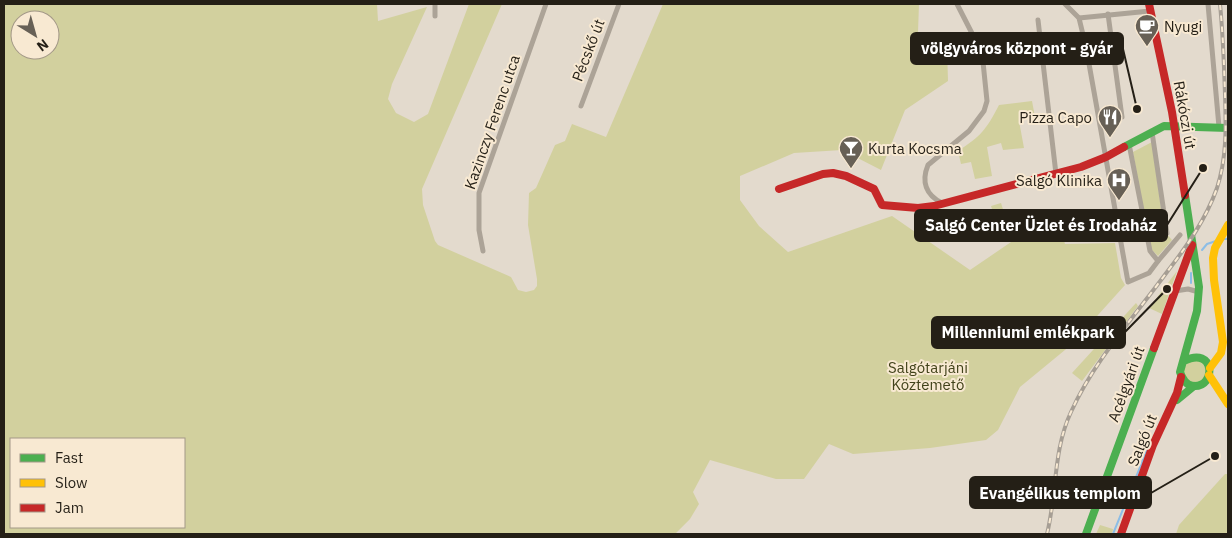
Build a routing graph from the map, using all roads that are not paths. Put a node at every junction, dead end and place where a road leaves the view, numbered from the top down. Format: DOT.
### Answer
graph roads {
  1 [pos="435,4"];
  2 [pos="546,4"];
  3 [pos="619,4"];
  4 [pos="957,4"];
  5 [pos="1065,4"];
  6 [pos="1208,4"];
  7 [pos="1150,7"];
  8 [pos="1108,14"];
  9 [pos="435,16"];
  10 [pos="1079,18"];
  11 [pos="1038,20"];
  12 [pos="581,106"];
  13 [pos="1122,117"];
  14 [pos="1174,126"];
  15 [pos="1186,126"];
  16 [pos="1219,128"];
  17 [pos="1228,128"];
  18 [pos="1152,132"];
  19 [pos="1176,138"];
  20 [pos="1130,144"];
  21 [pos="1106,157"];
  22 [pos="1056,175"];
  23 [pos="779,189"];
  24 [pos="928,192"];
  25 [pos="945,204"];
  26 [pos="926,207"];
  27 [pos="1228,225"];
  28 [pos="1167,233"];
  29 [pos="1180,235"];
  30 [pos="1192,244"];
  31 [pos="483,251"];
  32 [pos="1158,261"];
  33 [pos="1175,291"];
  34 [pos="1199,292"];
  35 [pos="1195,320"];
  36 [pos="1221,331"];
  37 [pos="1201,358"];
  38 [pos="1184,361"];
  39 [pos="1209,371"];
  40 [pos="1181,377"];
  41 [pos="1198,386"];
  42 [pos="1228,404"];
  43 [pos="1168,412"];
  44 [pos="1086,534"];
  45 [pos="1121,534"];
  1 -- 9 [label="street"];
  2 -- 31 [label="street, Kazinczy Ferenc utca"];
  3 -- 12 [label="street, Pécskő út"];
  4 -- 24 [label="street"];
  5 -- 10 [label="street"];
  6 -- 16 [label="street"];
  7 -- 8 [label="street"];
  7 -- 14 [label="main road, Rákóczi út"];
  8 -- 10 [label="street"];
  8 -- 13 [label="street"];
  10 -- 21 [label="street"];
  11 -- 22 [label="street"];
  14 -- 15 [label="main road"];
  14 -- 18 [label="main road"];
  14 -- 19 [label="main road, Rákóczi út"];
  15 -- 16 [label="main road"];
  15 -- 19 [label="street"];
  16 -- 17 [label="main road"];
  18 -- 20 [label="main road"];
  18 -- 28 [label="street"];
  19 -- 30 [label="main road, Rákóczi út"];
  20 -- 21 [label="main road"];
  20 -- 32 [label="street"];
  21 -- 22 [label="main road"];
  21 -- 32 [label="street"];
  22 -- 25 [label="main road"];
  23 -- 26 [label="main road"];
  24 -- 25 [label="street"];
  24 -- 26 [label="street"];
  25 -- 26 [label="main road"];
  27 -- 36 [label="main road"];
  29 -- 32 [label="street"];
  30 -- 33 [label="main road, Acélgyári út"];
  30 -- 34 [label="main road, Rákóczi út"];
  33 -- 34 [label="street"];
  33 -- 44 [label="main road, Acélgyári út"];
  34 -- 35 [label="main road, Rákóczi út"];
  35 -- 37 [label="main road"];
  35 -- 38 [label="main road"];
  36 -- 37 [label="main road"];
  36 -- 39 [label="main road"];
  37 -- 38 [label="main road"];
  37 -- 39 [label="main road"];
  38 -- 40 [label="main road"];
  39 -- 41 [label="main road"];
  39 -- 42 [label="main road"];
  40 -- 41 [label="main road"];
  40 -- 43 [label="main road, Salgó út"];
  41 -- 42 [label="main road"];
  41 -- 43 [label="main road"];
  43 -- 45 [label="main road, Salgó út"];
}
